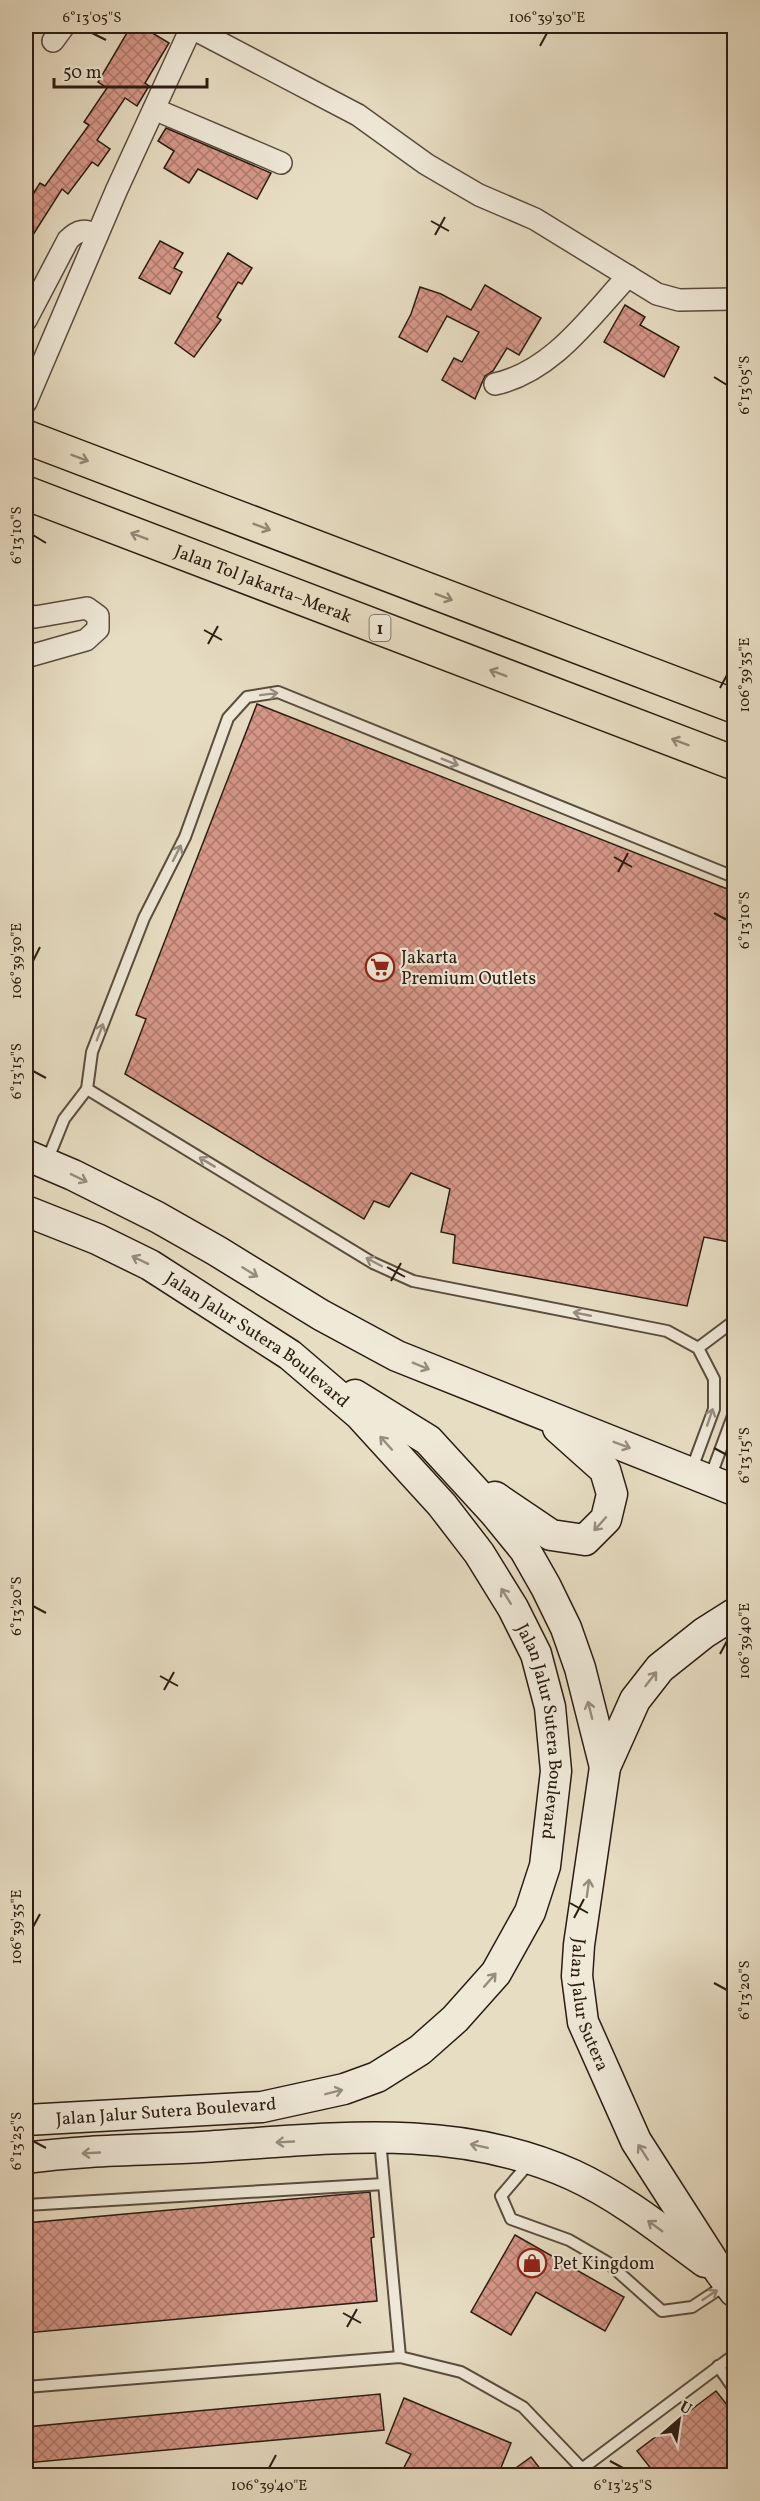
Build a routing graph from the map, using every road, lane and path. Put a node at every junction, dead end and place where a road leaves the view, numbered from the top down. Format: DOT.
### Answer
graph roads {
  1 [pos="190,26"];
  2 [pos="154,109"];
  3 [pos="281,163"];
  4 [pos="97,235"];
  5 [pos="628,276"];
  6 [pos="735,299"];
  7 [pos="26,320"];
  8 [pos="495,384"];
  9 [pos="26,402"];
  10 [pos="26,437"];
  11 [pos="26,493"];
  12 [pos="26,615"];
  13 [pos="26,657"];
  14 [pos="735,706"];
  15 [pos="735,763"];
  16 [pos="735,877"];
  17 [pos="87,1089"];
  18 [pos="36,1159"];
  19 [pos="26,1211"];
  20 [pos="735,1320"];
  21 [pos="698,1347"];
  22 [pos="290,1354"];
  23 [pos="502,1399"];
  24 [pos="735,1413"];
  25 [pos="428,1440"];
  26 [pos="711,1480"];
  27 [pos="735,1614"];
  28 [pos="605,1767"];
  29 [pos="26,2120"];
  30 [pos="380,2136"];
  31 [pos="26,2158"];
  32 [pos="532,2160"];
  33 [pos="384,2184"];
  34 [pos="26,2205"];
  35 [pos="727,2282"];
  36 [pos="735,2355"];
  37 [pos="400,2357"];
  38 [pos="718,2366"];
  39 [pos="26,2387"];
  40 [pos="735,2389"];
  41 [pos="586,2472"];
  1 -- 2 [label="street"];
  1 -- 5 [label="street"];
  2 -- 3 [label="street"];
  2 -- 4 [label="street"];
  4 -- 7 [label="street"];
  4 -- 9 [label="street"];
  5 -- 6 [label="street"];
  5 -- 8 [label="street"];
  10 -- 14 [label="highway, one-way"];
  15 -- 11 [label="highway, Jalan Tol Jakarta–Merak / 1, one-way"];
  12 -- 13 [label="street"];
  17 -- 16 [label="lane, one-way"];
  17 -- 18 [label="lane"];
  21 -- 17 [label="lane, one-way"];
  18 -- 23 [label="main road, one-way"];
  22 -- 19 [label="main road, Jalan Jalur Sutera Boulevard, one-way"];
  20 -- 21 [label="lane"];
  26 -- 21 [label="lane, one-way"];
  22 -- 25 [label="main road"];
  29 -- 22 [label="main road, Jalan Jalur Sutera Boulevard, one-way"];
  23 -- 25 [label="main road, one-way"];
  23 -- 26 [label="main road, one-way"];
  24 -- 26 [label="lane"];
  28 -- 25 [label="main road, one-way"];
  28 -- 27 [label="main road, Jalan Jalur Sutera, one-way"];
  35 -- 28 [label="main road, Jalan Jalur Sutera, one-way"];
  30 -- 31 [label="main road, one-way"];
  32 -- 30 [label="main road, one-way"];
  30 -- 33 [label="lane"];
  35 -- 32 [label="main road, one-way"];
  32 -- 35 [label="lane, one-way"];
  33 -- 34 [label="lane"];
  33 -- 37 [label="lane"];
  36 -- 38 [label="lane"];
  37 -- 39 [label="lane"];
  37 -- 41 [label="lane"];
  38 -- 40 [label="lane"];
  38 -- 41 [label="lane"];
}
